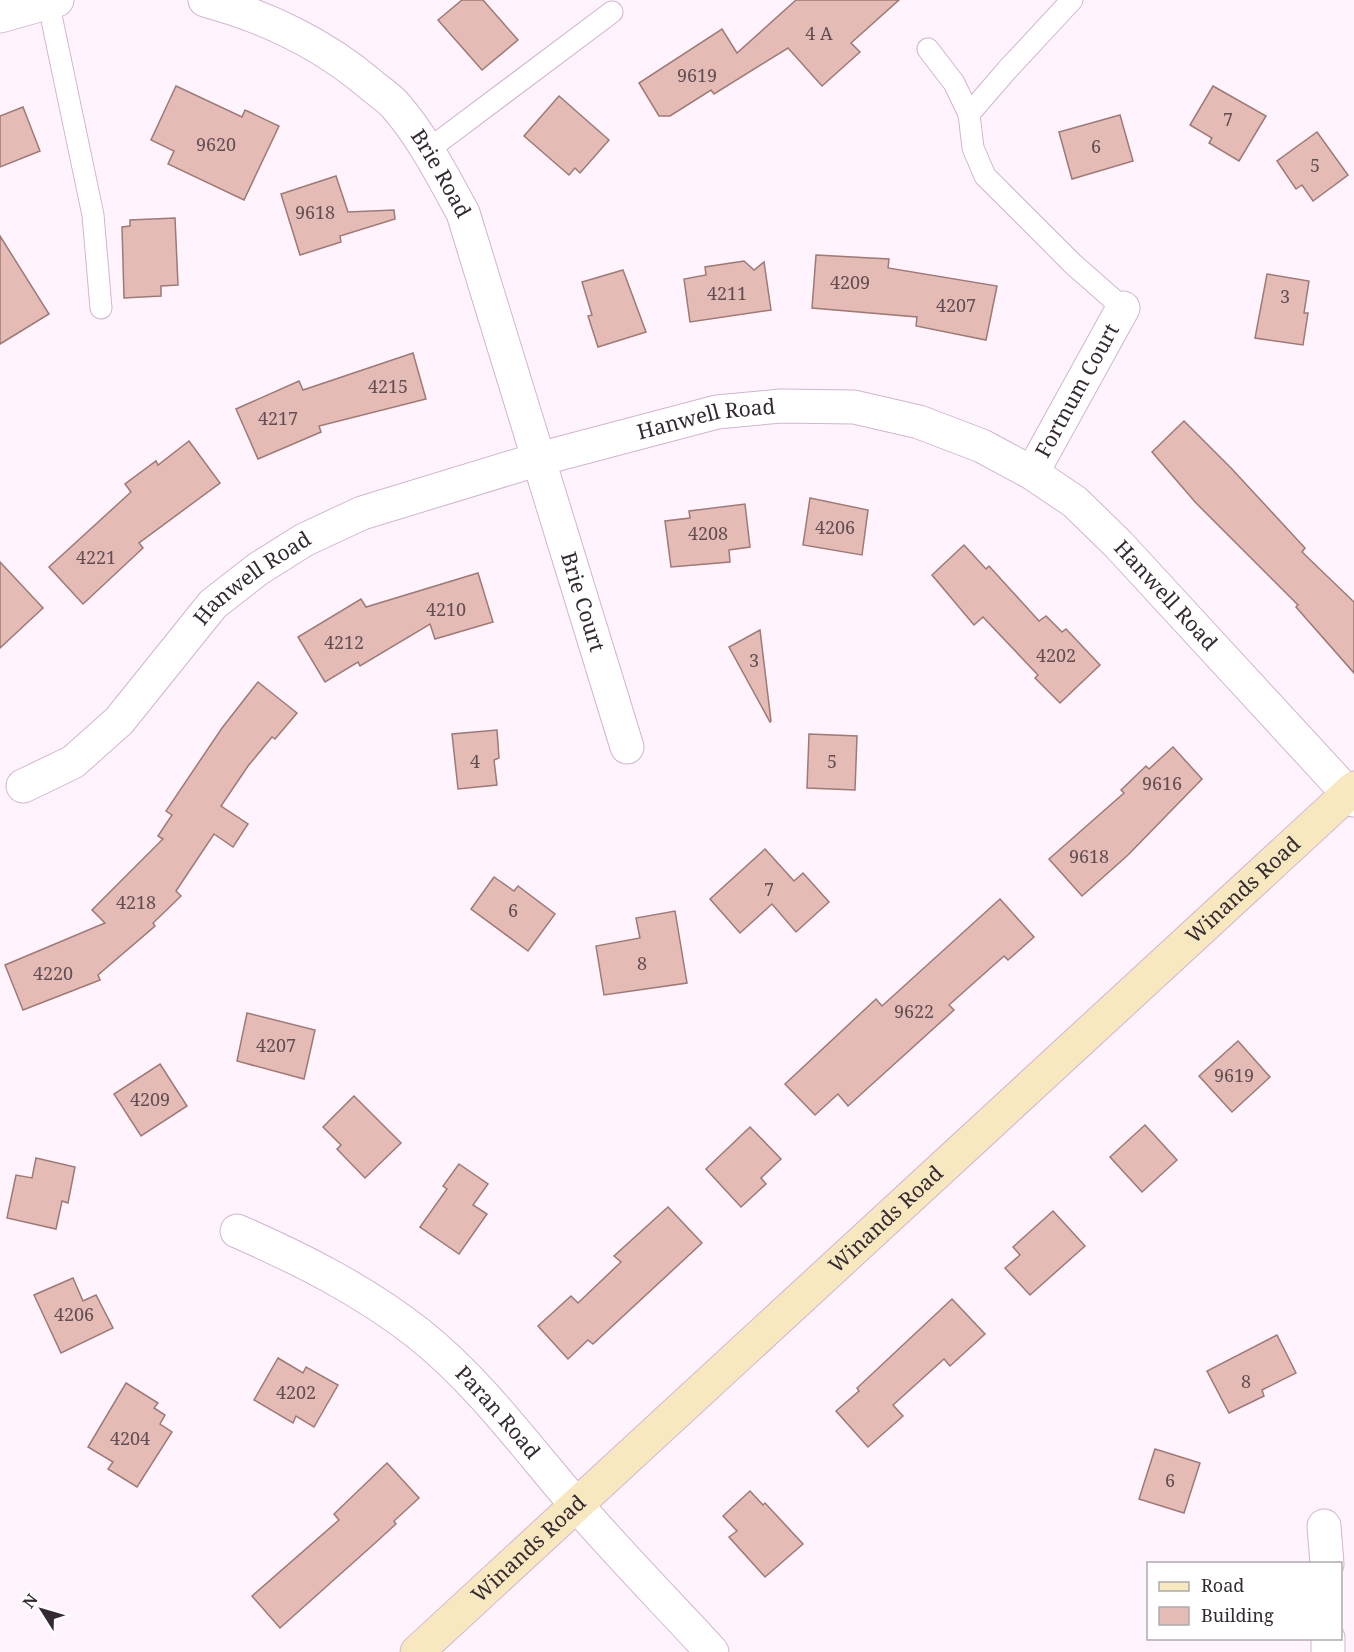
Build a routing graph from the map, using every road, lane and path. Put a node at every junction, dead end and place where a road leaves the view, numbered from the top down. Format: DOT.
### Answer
graph roads {
  1 [pos="205,0"];
  2 [pos="1072,0"];
  3 [pos="52,1"];
  4 [pos="243,5"];
  5 [pos="612,12"];
  6 [pos="0,16"];
  7 [pos="928,49"];
  8 [pos="969,114"];
  9 [pos="428,150"];
  10 [pos="101,308"];
  11 [pos="1123,308"];
  12 [pos="539,459"];
  13 [pos="1032,473"];
  14 [pos="627,747"];
  15 [pos="23,786"];
  16 [pos="1352,794"];
  17 [pos="237,1231"];
  18 [pos="576,1504"];
  19 [pos="1323,1526"];
  20 [pos="1327,1562"];
  21 [pos="417,1652"];
  22 [pos="712,1652"];
  1 -- 4 [label="street, Brie Road"];
  2 -- 8 [label="lane"];
  3 -- 6 [label="street"];
  3 -- 10 [label="lane"];
  4 -- 9 [label="street, Brie Road"];
  5 -- 9 [label="lane"];
  7 -- 8 [label="lane"];
  8 -- 11 [label="lane"];
  9 -- 12 [label="street, Brie Road"];
  11 -- 13 [label="street, Fortnum Court"];
  12 -- 13 [label="street, Hanwell Road"];
  12 -- 14 [label="street, Brie Court"];
  12 -- 15 [label="street, Hanwell Road"];
  13 -- 16 [label="street, Hanwell Road"];
  16 -- 18 [label="street, Winands Road"];
  17 -- 18 [label="street, Paran Road"];
  18 -- 21 [label="street, Winands Road"];
  18 -- 22 [label="street, Paran Road"];
  19 -- 20 [label="street"];
}
